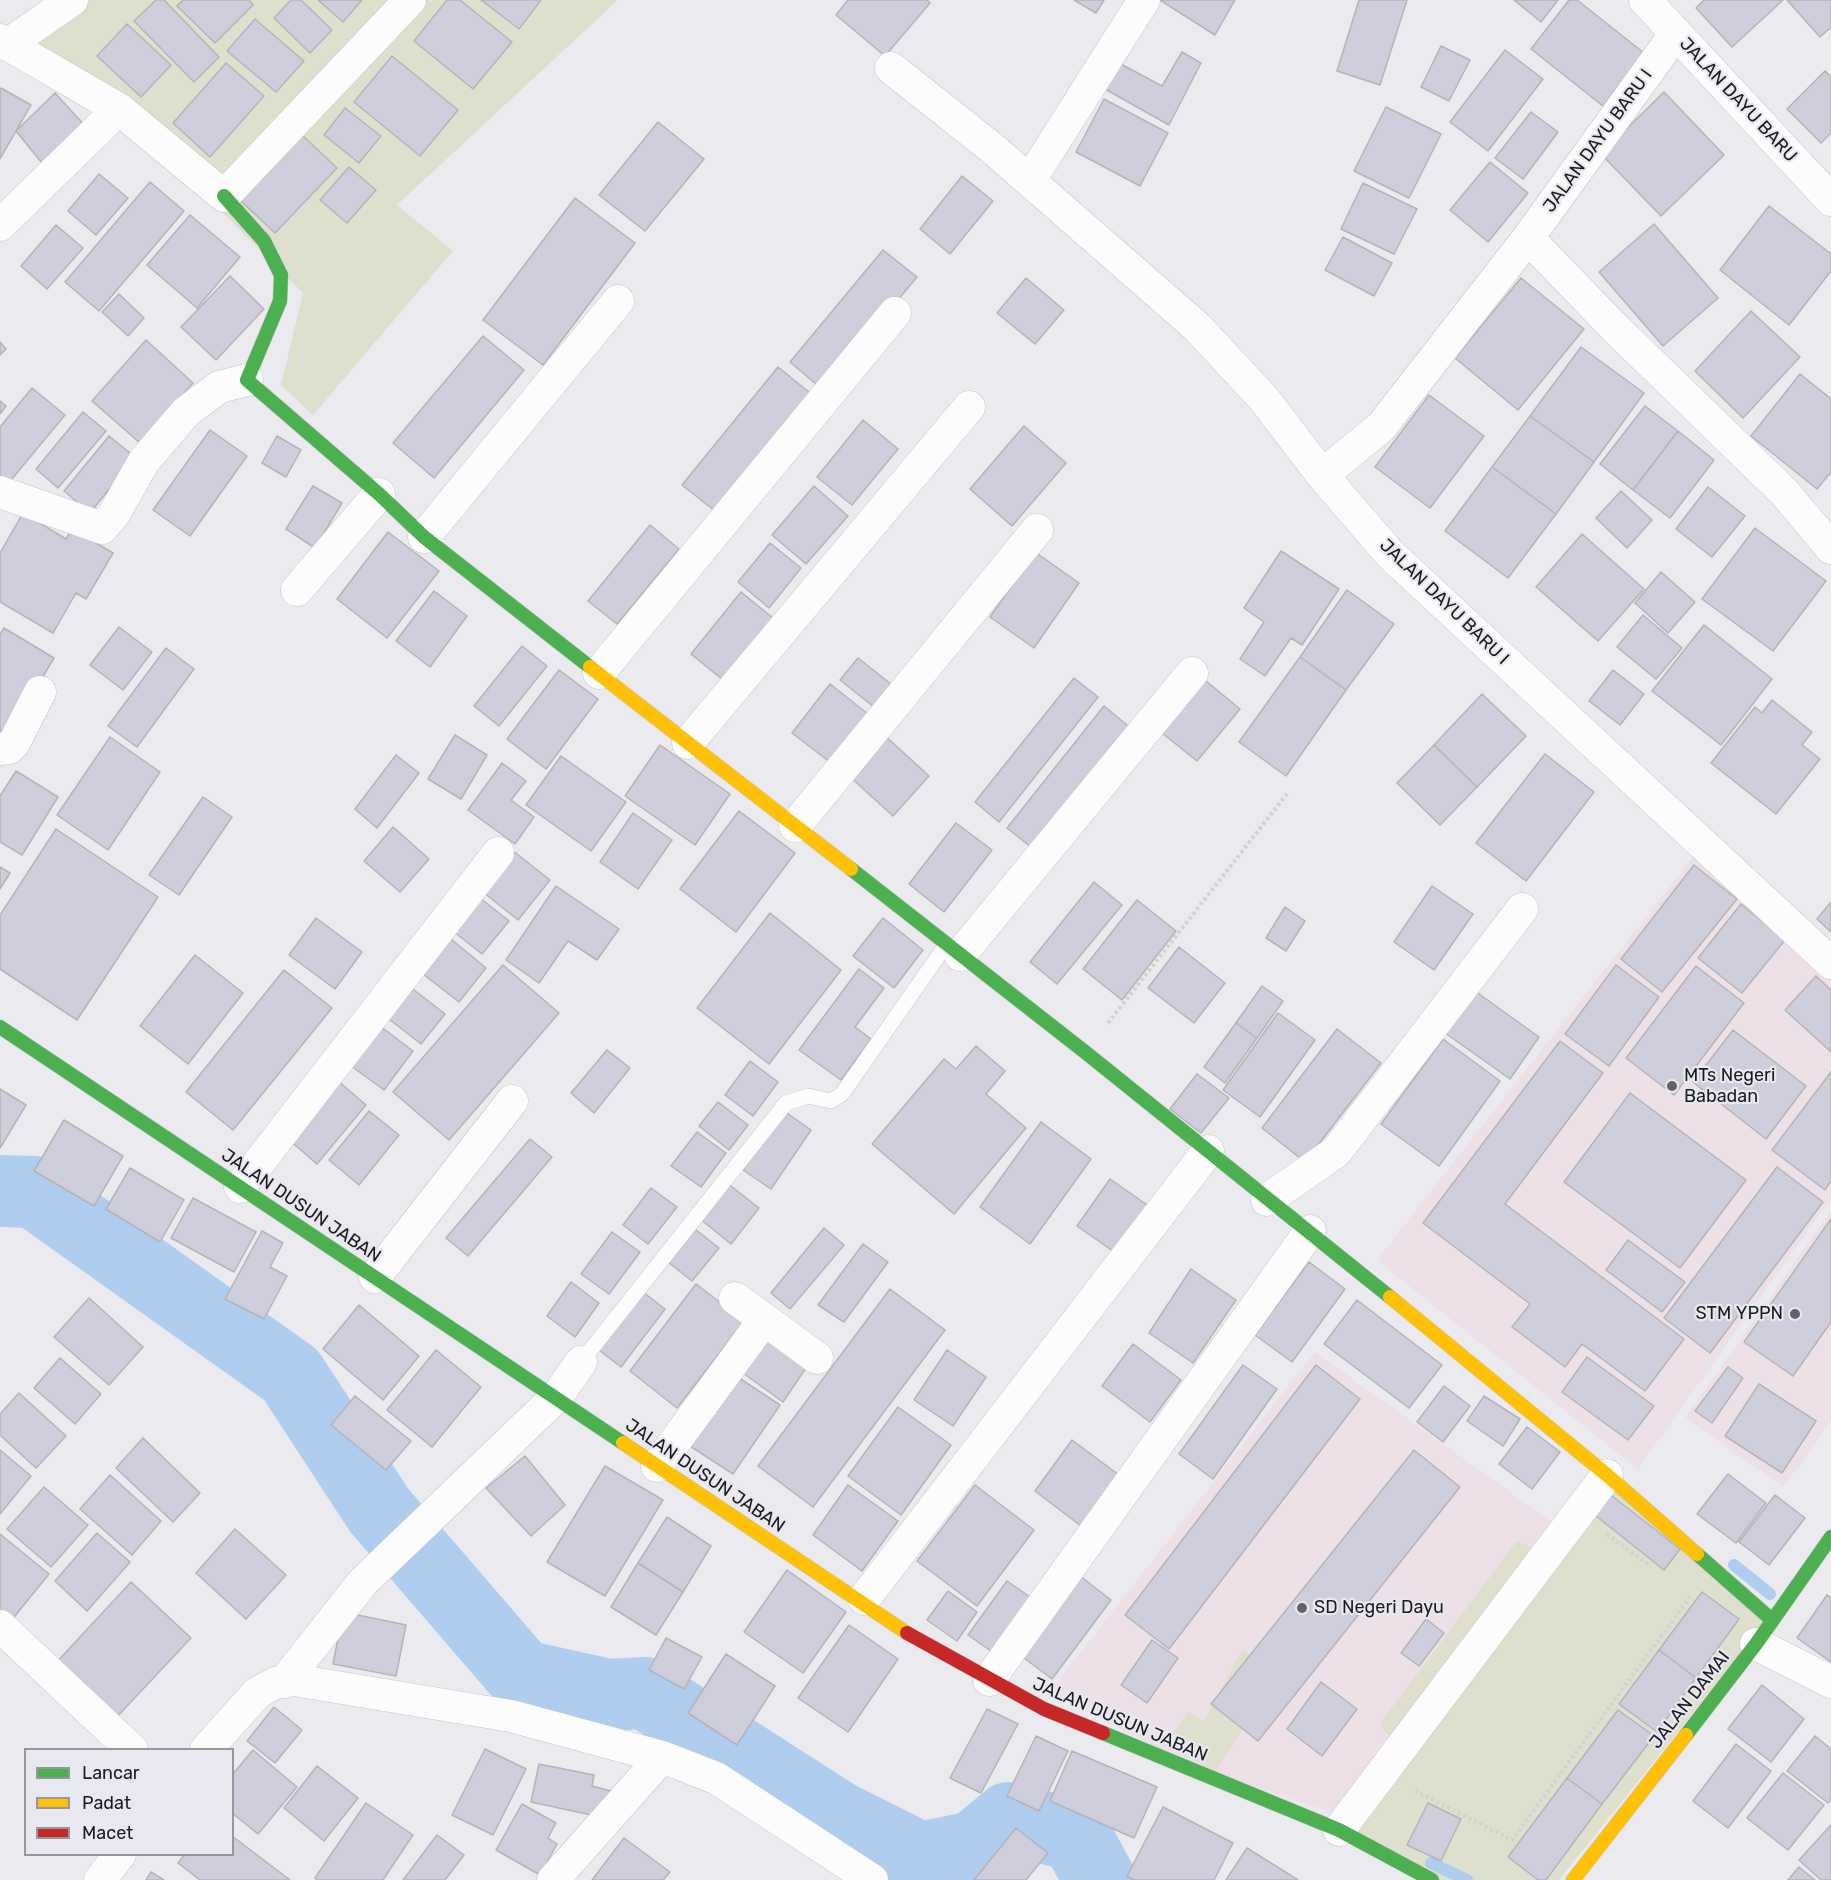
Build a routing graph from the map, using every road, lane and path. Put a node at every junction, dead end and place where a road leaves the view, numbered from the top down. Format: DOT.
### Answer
graph roads {
  1 [pos="72,0"];
  2 [pos="410,0"];
  3 [pos="1144,0"];
  4 [pos="1646,0"];
  5 [pos="1676,33"];
  6 [pos="3,43"];
  7 [pos="891,68"];
  8 [pos="119,109"];
  9 [pos="1030,180"];
  10 [pos="224,196"];
  11 [pos="1831,200"];
  12 [pos="0,225"];
  13 [pos="1528,238"];
  14 [pos="618,301"];
  15 [pos="895,314"];
  16 [pos="247,380"];
  17 [pos="969,407"];
  18 [pos="1322,475"];
  19 [pos="0,492"];
  20 [pos="378,494"];
  21 [pos="1037,530"];
  22 [pos="424,537"];
  23 [pos="1831,548"];
  24 [pos="297,590"];
  25 [pos="599,673"];
  26 [pos="1192,673"];
  27 [pos="40,692"];
  28 [pos="688,743"];
  29 [pos="0,749"];
  30 [pos="1287,794"];
  31 [pos="795,826"];
  32 [pos="498,853"];
  33 [pos="1522,909"];
  34 [pos="953,950"];
  35 [pos="1831,963"];
  36 [pos="0,1027"];
  37 [pos="1085,1052"];
  38 [pos="512,1101"];
  39 [pos="1208,1151"];
  40 [pos="240,1187"];
  41 [pos="1267,1200"];
  42 [pos="1310,1231"];
  43 [pos="375,1277"];
  44 [pos="735,1298"];
  45 [pos="764,1320"];
  46 [pos="817,1358"];
  47 [pos="580,1362"];
  48 [pos="557,1396"];
  49 [pos="663,1459"];
  50 [pos="1607,1475"];
  51 [pos="1603,1531"];
  52 [pos="1831,1537"];
  53 [pos="1655,1570"];
  54 [pos="1682,1590"];
  55 [pos="867,1596"];
  56 [pos="0,1626"];
  57 [pos="1764,1632"];
  58 [pos="989,1680"];
  59 [pos="284,1682"];
  60 [pos="1831,1682"];
  61 [pos="131,1748"];
  62 [pos="207,1748"];
  63 [pos="662,1757"];
  64 [pos="1412,1789"];
  65 [pos="1339,1830"];
  66 [pos="118,1856"];
  67 [pos="100,1880"];
  68 [pos="553,1880"];
  69 [pos="872,1880"];
  70 [pos="1432,1880"];
  71 [pos="1573,1880"];
  1 -- 6 [label="street"];
  2 -- 10 [label="street"];
  3 -- 9 [label="street"];
  4 -- 5 [label="street, JALAN DAYU BARU"];
  5 -- 11 [label="street, JALAN DAYU BARU"];
  5 -- 13 [label="street, JALAN DAYU BARU I"];
  6 -- 8 [label="street"];
  7 -- 9 [label="street"];
  8 -- 10 [label="street"];
  8 -- 12 [label="street"];
  9 -- 18 [label="street"];
  10 -- 16 [label="street"];
  13 -- 18 [label="street, JALAN DAYU BARU I"];
  13 -- 23 [label="street"];
  14 -- 22 [label="street"];
  15 -- 25 [label="street"];
  16 -- 19 [label="street"];
  16 -- 20 [label="street"];
  17 -- 28 [label="street"];
  18 -- 35 [label="street, JALAN DAYU BARU I"];
  20 -- 22 [label="street"];
  20 -- 24 [label="street"];
  21 -- 31 [label="street"];
  22 -- 25 [label="street"];
  25 -- 28 [label="street"];
  26 -- 34 [label="street"];
  27 -- 29 [label="street"];
  28 -- 31 [label="street"];
  30 -- 37 [label="path"];
  31 -- 34 [label="street"];
  32 -- 40 [label="street"];
  33 -- 41 [label="street"];
  34 -- 37 [label="street"];
  34 -- 47 [label="lane"];
  36 -- 40 [label="street, JALAN DUSUN JABAN"];
  37 -- 39 [label="street"];
  38 -- 43 [label="street"];
  39 -- 41 [label="street"];
  39 -- 55 [label="street"];
  40 -- 43 [label="street, JALAN DUSUN JABAN"];
  41 -- 42 [label="street"];
  42 -- 50 [label="street"];
  42 -- 58 [label="street"];
  43 -- 48 [label="street, JALAN DUSUN JABAN"];
  44 -- 45 [label="street"];
  45 -- 46 [label="street"];
  45 -- 49 [label="street"];
  47 -- 48 [label="street"];
  48 -- 49 [label="street, JALAN DUSUN JABAN"];
  48 -- 59 [label="street"];
  49 -- 55 [label="street, JALAN DUSUN JABAN"];
  50 -- 57 [label="street"];
  50 -- 65 [label="street"];
  51 -- 53 [label="path"];
  52 -- 57 [label="street, JALAN DAMAI"];
  54 -- 64 [label="path"];
  55 -- 58 [label="street, JALAN DUSUN JABAN"];
  56 -- 61 [label="street"];
  57 -- 60 [label="street"];
  57 -- 71 [label="street, JALAN DAMAI"];
  58 -- 65 [label="street, JALAN DUSUN JABAN"];
  59 -- 62 [label="street"];
  59 -- 63 [label="street"];
  63 -- 68 [label="street"];
  63 -- 69 [label="street"];
  65 -- 70 [label="street, JALAN DUSUN JABAN"];
  66 -- 67 [label="street"];
}
